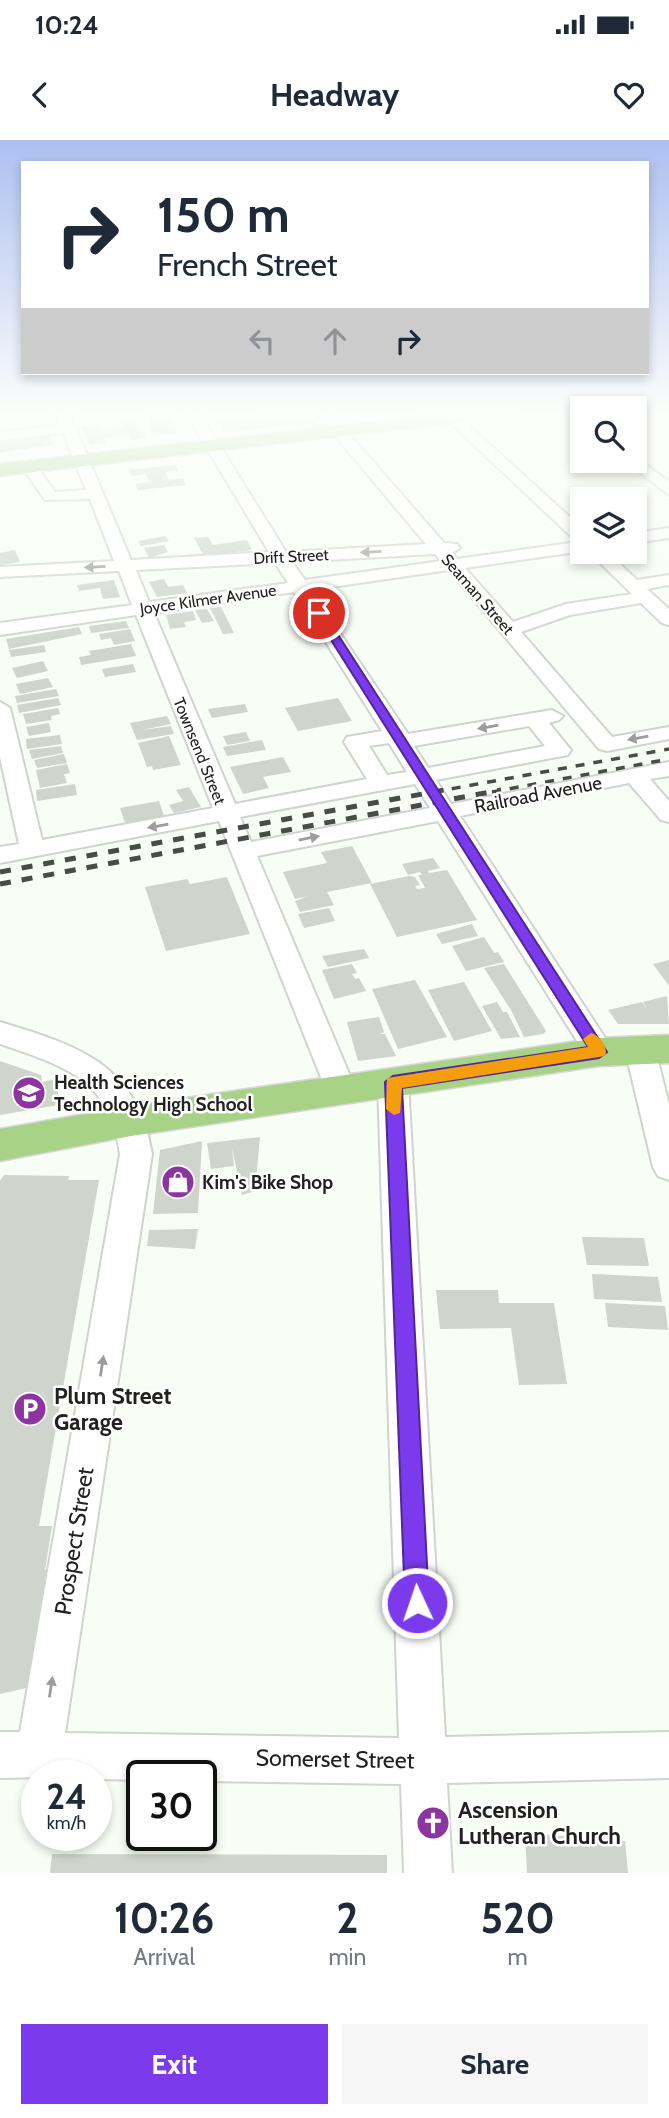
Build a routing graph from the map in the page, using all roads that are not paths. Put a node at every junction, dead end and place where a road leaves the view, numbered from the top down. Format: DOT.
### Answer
graph roads {
  1 [pos="48,493"];
  2 [pos="242,493"];
  3 [pos="391,493"];
  4 [pos="534,493"];
  5 [pos="96,494"];
  6 [pos="570,526"];
  7 [pos="669,533"];
  8 [pos="647,536"];
  9 [pos="570,545"];
  10 [pos="570,547"];
  11 [pos="439,549"];
  12 [pos="280,556"];
  13 [pos="452,564"];
  14 [pos="610,564"];
  15 [pos="126,565"];
  16 [pos="0,572"];
  17 [pos="669,580"];
  18 [pos="301,586"];
  19 [pos="637,589"];
  20 [pos="570,594"];
  21 [pos="142,608"];
  22 [pos="669,619"];
  23 [pos="0,629"];
  24 [pos="509,630"];
  25 [pos="0,708"];
  26 [pos="579,711"];
  27 [pos="534,719"];
  28 [pos="669,733"];
  29 [pos="400,738"];
  30 [pos="457,743"];
  31 [pos="607,744"];
  32 [pos="473,766"];
  33 [pos="669,769"];
  34 [pos="635,776"];
  35 [pos="424,777"];
  36 [pos="382,785"];
  37 [pos="10,789"];
  38 [pos="667,811"];
  39 [pos="446,812"];
  40 [pos="225,814"];
  41 [pos="32,849"];
  42 [pos="242,851"];
  43 [pos="0,855"];
  44 [pos="0,1033"];
  45 [pos="654,1049"];
  46 [pos="599,1052"];
  47 [pos="393,1082"];
  48 [pos="341,1090"];
  49 [pos="131,1121"];
  50 [pos="0,1145"];
  51 [pos="669,1167"];
  52 [pos="20,1755"];
  53 [pos="669,1755"];
  54 [pos="424,1760"];
  55 [pos="428,1873"];
  1 -- 5 [label="street"];
  2 -- 12 [label="street"];
  3 -- 11 [label="street, Seaman Street"];
  4 -- 6 [label="street"];
  5 -- 15 [label="street, Townsend Street"];
  7 -- 8 [label="street"];
  9 -- 11 [label="street, Drift Street"];
  10 -- 13 [label="street, Joyce Kilmer Avenue"];
  11 -- 12 [label="street, Drift Street, one-way"];
  11 -- 13 [label="street, Seaman Street"];
  12 -- 15 [label="street, Drift Street"];
  12 -- 18 [label="street"];
  13 -- 18 [label="street, Joyce Kilmer Avenue"];
  13 -- 24 [label="street, Seaman Street"];
  14 -- 19 [label="street"];
  15 -- 16 [label="street, Drift Street, one-way"];
  15 -- 21 [label="street, Townsend Street"];
  17 -- 19 [label="street"];
  18 -- 21 [label="street, Joyce Kilmer Avenue"];
  18 -- 29 [label="street"];
  19 -- 20 [label="street"];
  19 -- 22 [label="street"];
  19 -- 24 [label="street"];
  21 -- 23 [label="street, Joyce Kilmer Avenue"];
  21 -- 40 [label="street, Townsend Street"];
  24 -- 26 [label="street, Seaman Street"];
  25 -- 37 [label="street"];
  26 -- 27 [label="street"];
  26 -- 31 [label="street, Seaman Street"];
  27 -- 29 [label="street, one-way"];
  27 -- 32 [label="street"];
  28 -- 31 [label="street, Railroad Avenue, one-way"];
  29 -- 35 [label="street"];
  29 -- 36 [label="street"];
  30 -- 32 [label="street"];
  32 -- 35 [label="street"];
  33 -- 34 [label="street, Railroad Avenue"];
  34 -- 38 [label="street"];
  34 -- 39 [label="street, Railroad Avenue"];
  35 -- 36 [label="street"];
  35 -- 39 [label="street"];
  36 -- 40 [label="street"];
  37 -- 41 [label="street"];
  42 -- 39 [label="street, Railroad Avenue, one-way"];
  39 -- 46 [label="street"];
  40 -- 41 [label="street, one-way"];
  40 -- 42 [label="street, Townsend Street"];
  41 -- 43 [label="street"];
  42 -- 48 [label="street, Townsend Street"];
  44 -- 49 [label="street, Prospect Street"];
  45 -- 46 [label="main road"];
  45 -- 51 [label="street"];
  46 -- 47 [label="main road"];
  47 -- 48 [label="main road"];
  47 -- 54 [label="street"];
  48 -- 49 [label="main road"];
  49 -- 50 [label="main road"];
  52 -- 49 [label="street, Prospect Street, one-way"];
  52 -- 54 [label="street, Somerset Street"];
  53 -- 54 [label="street, Somerset Street"];
  54 -- 55 [label="street"];
}
